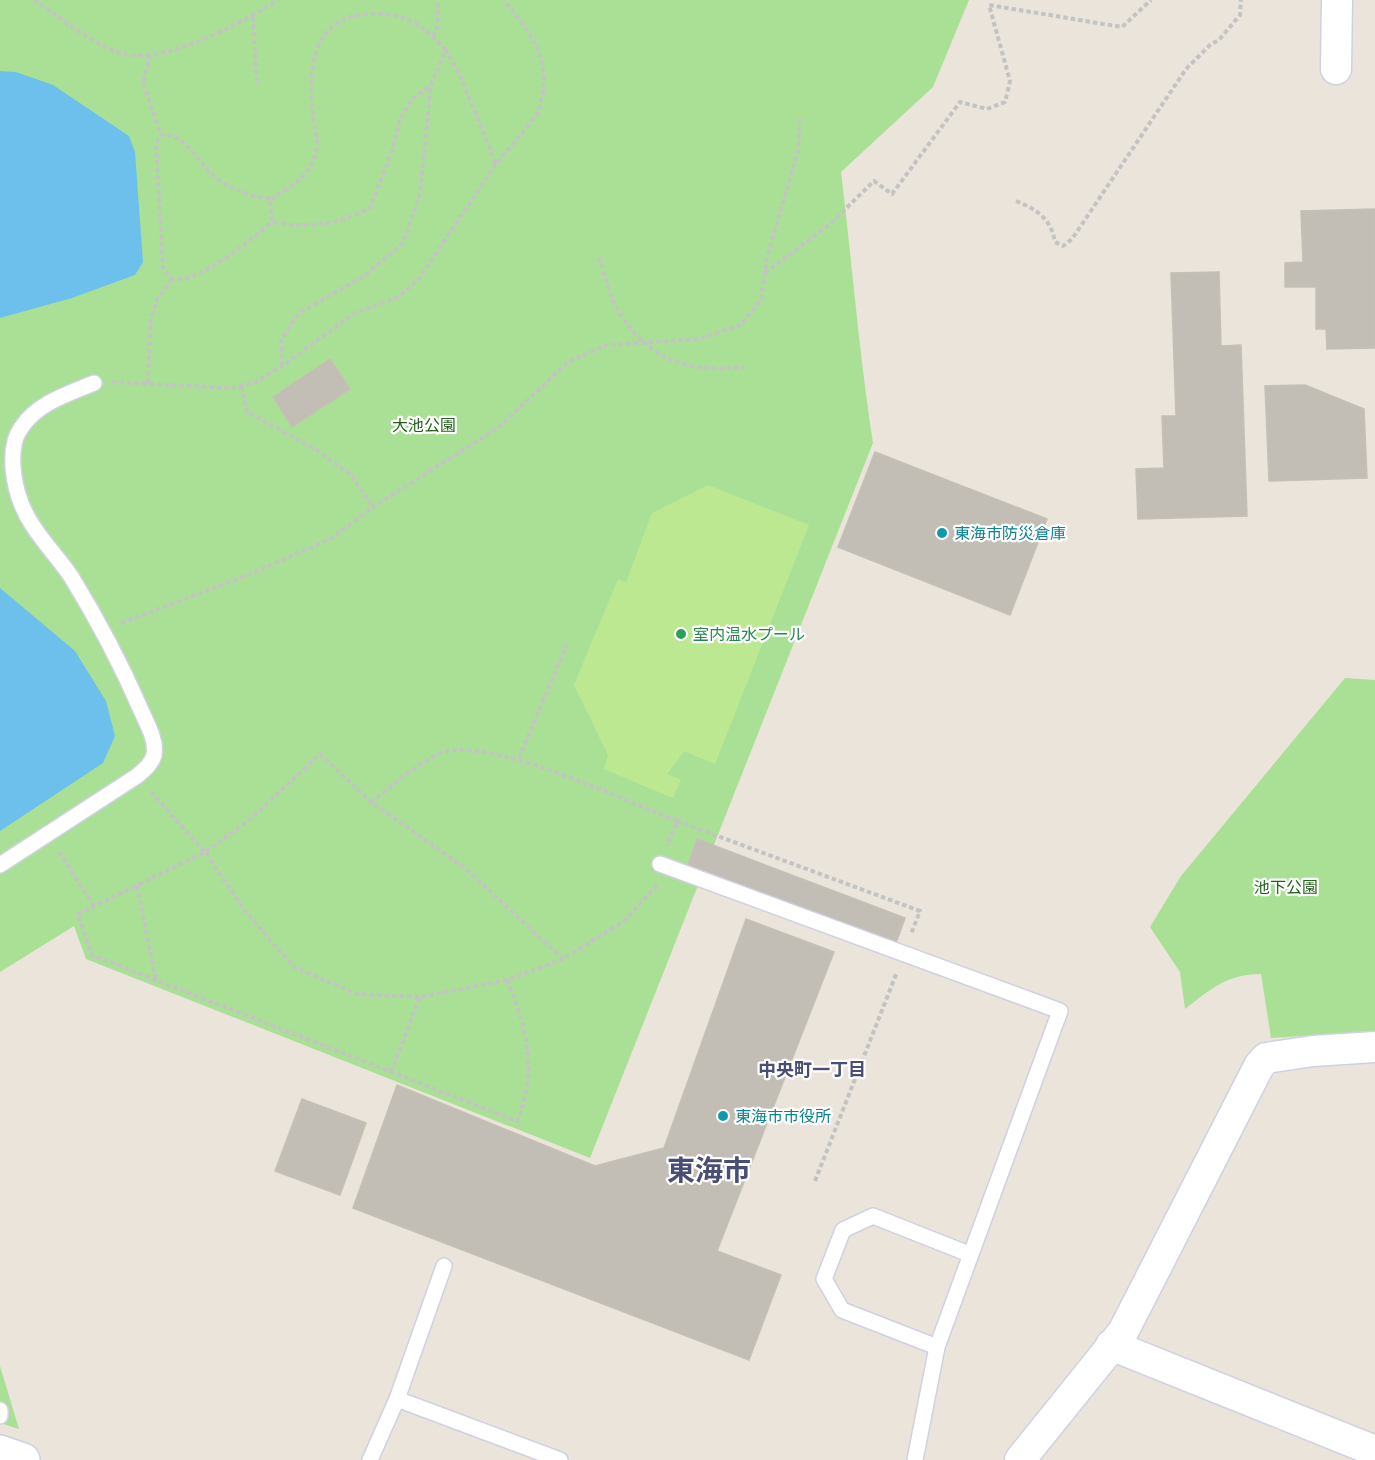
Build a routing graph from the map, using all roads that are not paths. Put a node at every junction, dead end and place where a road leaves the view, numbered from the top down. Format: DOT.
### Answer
graph roads {
  1 [pos="1337,0"];
  2 [pos="1336,69"];
  3 [pos="94,383"];
  4 [pos="0,865"];
  5 [pos="666,866"];
  6 [pos="1375,1047"];
  7 [pos="969,1254"];
  8 [pos="444,1266"];
  9 [pos="1111,1345"];
  10 [pos="937,1347"];
  11 [pos="397,1399"];
  12 [pos="0,1410"];
  13 [pos="0,1416"];
  14 [pos="1375,1451"];
  15 [pos="0,1452"];
  16 [pos="22,1460"];
  17 [pos="370,1460"];
  18 [pos="560,1460"];
  19 [pos="915,1460"];
  20 [pos="1020,1460"];
  1 -- 2 [label="street"];
  3 -- 4 [label="lane"];
  5 -- 7 [label="lane"];
  6 -- 9 [label="street"];
  7 -- 10 [label="lane"];
  7 -- 10 [label="lane"];
  8 -- 11 [label="lane"];
  9 -- 14 [label="street"];
  9 -- 20 [label="street"];
  10 -- 19 [label="lane"];
  11 -- 17 [label="lane"];
  11 -- 18 [label="lane"];
  12 -- 13 [label="lane"];
  15 -- 16 [label="street"];
}
